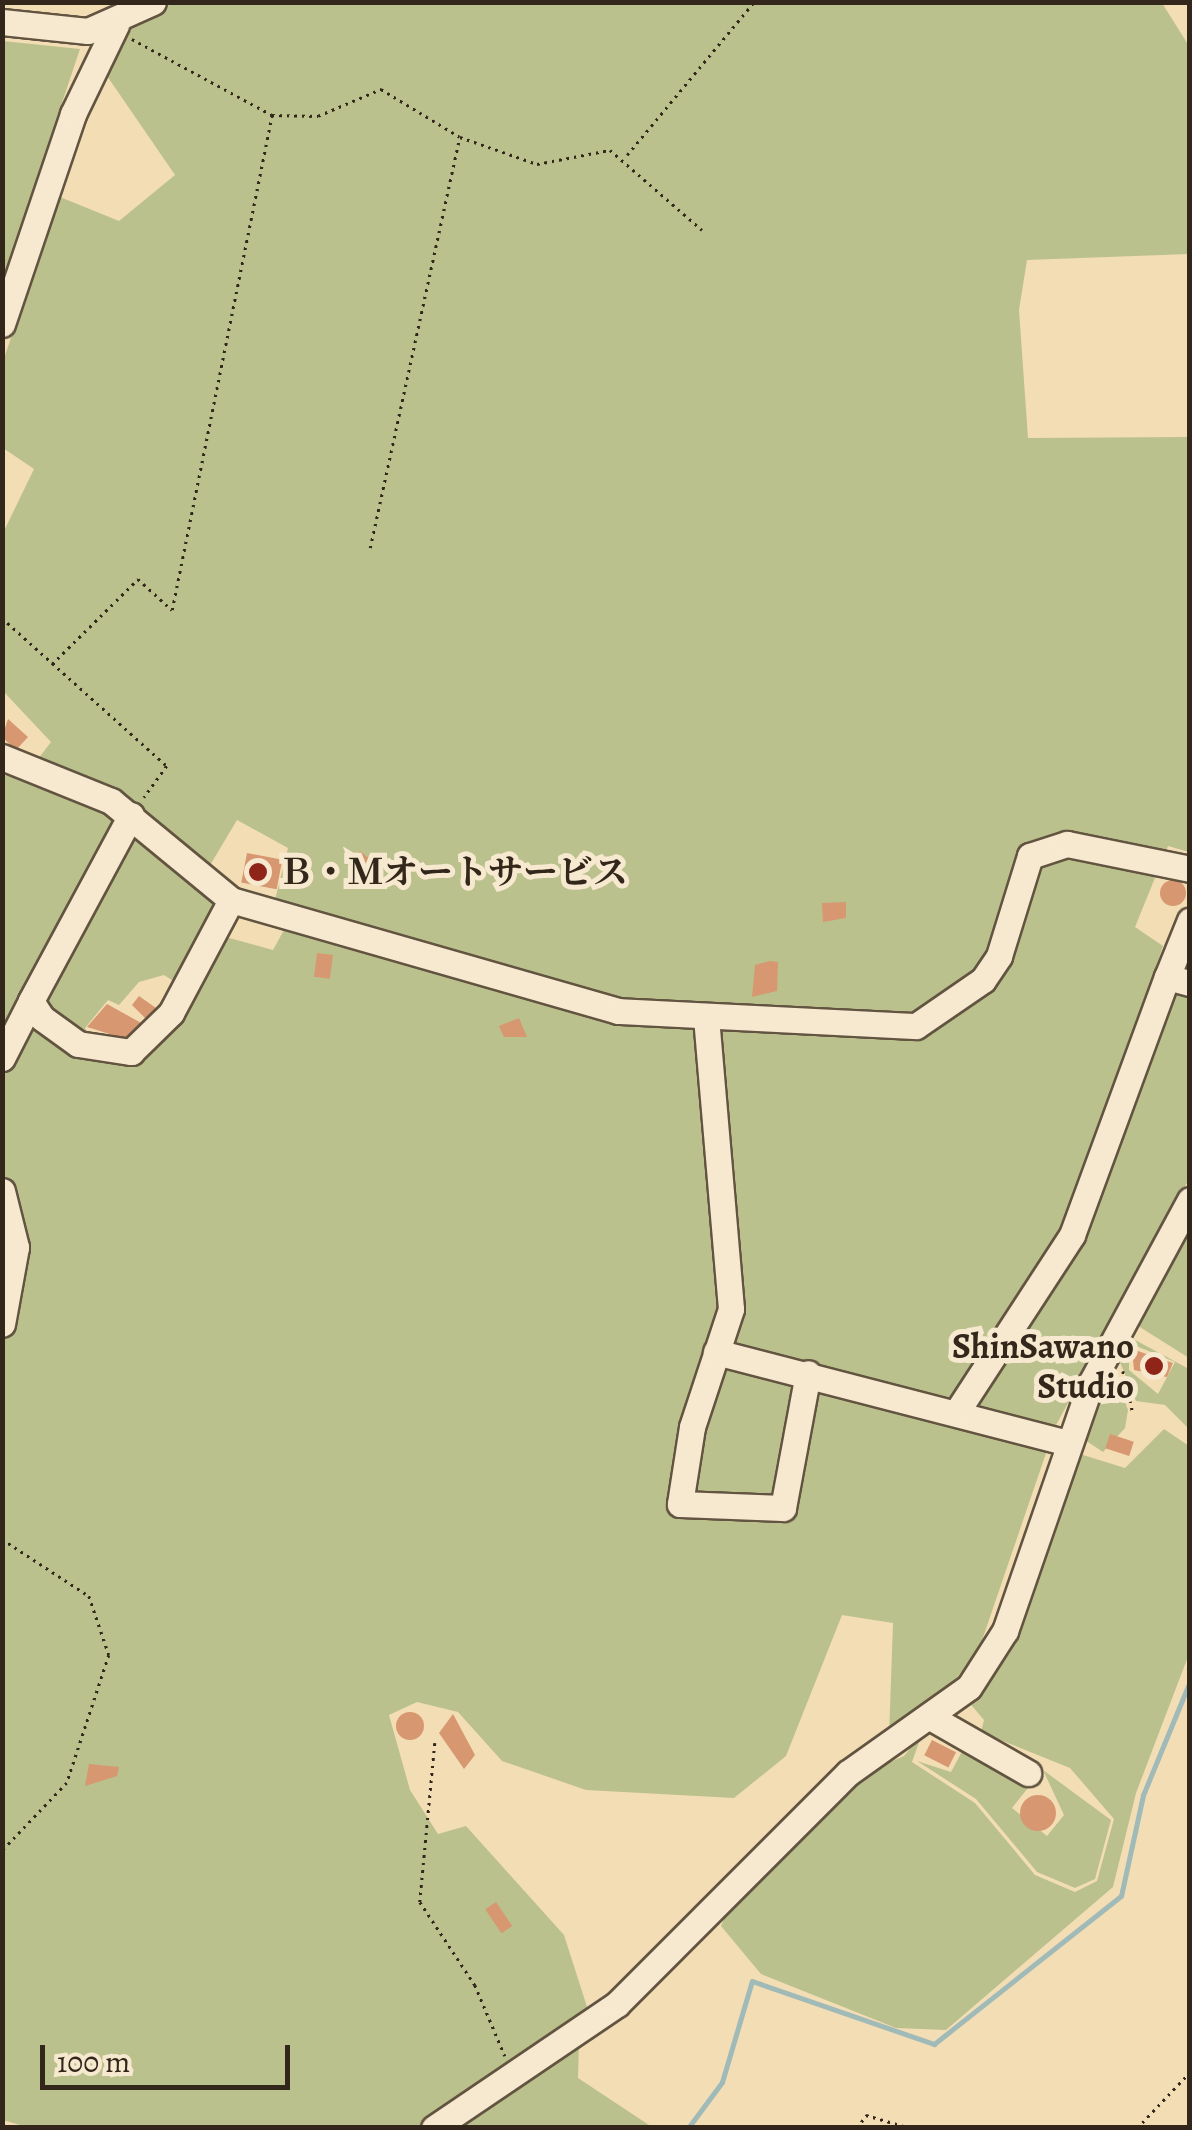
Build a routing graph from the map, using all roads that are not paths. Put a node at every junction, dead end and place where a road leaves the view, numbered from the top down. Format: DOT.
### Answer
graph roads {
  1 [pos="154,2"];
  2 [pos="2,22"];
  3 [pos="116,25"];
  4 [pos="2,324"];
  5 [pos="2,757"];
  6 [pos="131,815"];
  7 [pos="1190,869"];
  8 [pos="231,900"];
  9 [pos="1190,920"];
  10 [pos="1178,980"];
  11 [pos="31,1002"];
  12 [pos="706,1017"];
  13 [pos="2,1058"];
  14 [pos="2,1192"];
  15 [pos="1190,1200"];
  16 [pos="2,1324"];
  17 [pos="716,1352"];
  18 [pos="808,1373"];
  19 [pos="958,1410"];
  20 [pos="1067,1443"];
  21 [pos="932,1718"];
  22 [pos="1028,1773"];
  23 [pos="434,2128"];
  1 -- 3 [label="street"];
  2 -- 3 [label="street"];
  3 -- 4 [label="street"];
  5 -- 6 [label="street"];
  6 -- 8 [label="street"];
  6 -- 11 [label="street"];
  7 -- 12 [label="street"];
  8 -- 11 [label="street"];
  8 -- 12 [label="street"];
  9 -- 10 [label="street"];
  10 -- 19 [label="street"];
  11 -- 13 [label="street"];
  12 -- 17 [label="street"];
  14 -- 16 [label="street"];
  15 -- 20 [label="street"];
  17 -- 18 [label="street"];
  17 -- 18 [label="street"];
  18 -- 19 [label="street"];
  19 -- 20 [label="street"];
  20 -- 21 [label="street"];
  21 -- 22 [label="street"];
  21 -- 23 [label="street"];
}
